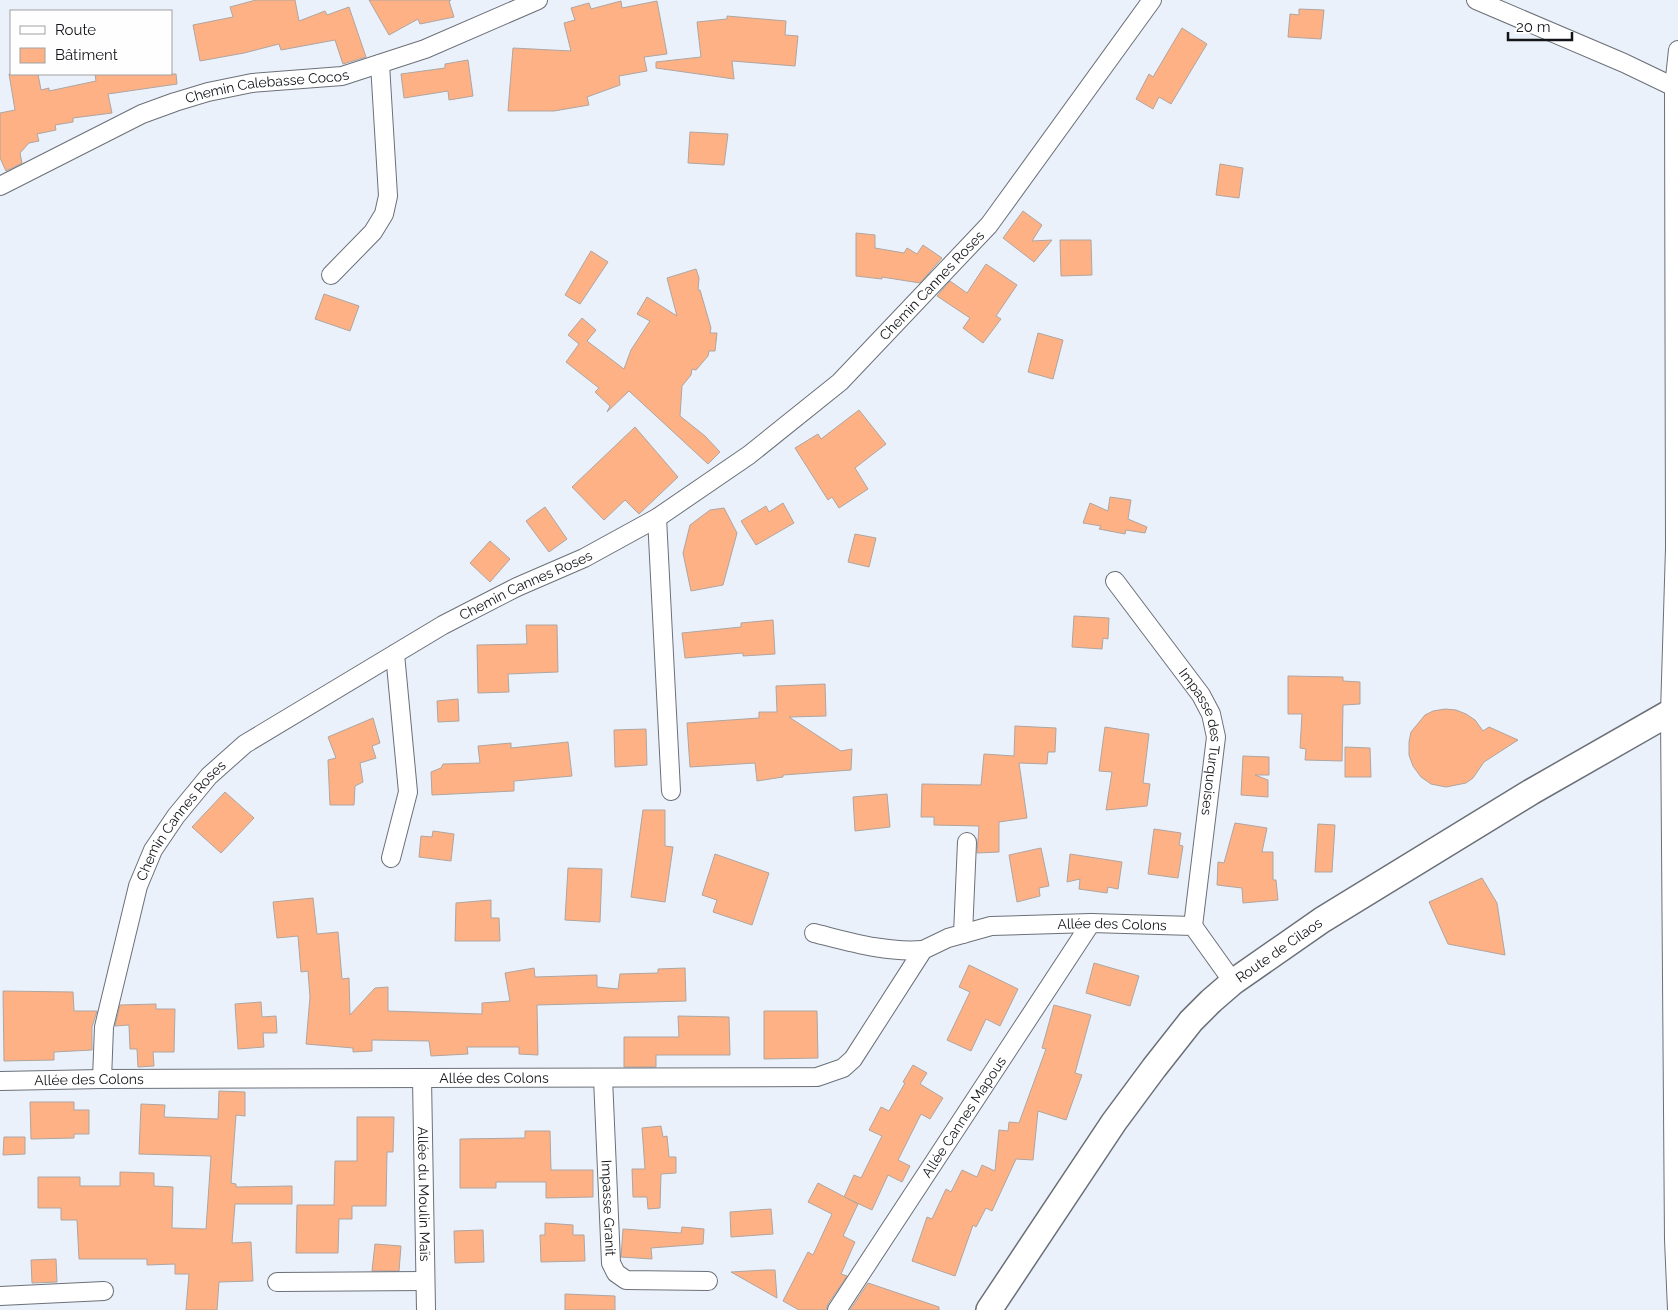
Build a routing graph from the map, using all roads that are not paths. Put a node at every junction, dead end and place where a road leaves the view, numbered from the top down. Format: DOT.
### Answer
graph roads {
  1 [pos="538,0"];
  2 [pos="1152,0"];
  3 [pos="1476,0"];
  4 [pos="1678,50"];
  5 [pos="380,64"];
  6 [pos="1674,87"];
  7 [pos="0,186"];
  8 [pos="331,275"];
  9 [pos="657,518"];
  10 [pos="1114,580"];
  11 [pos="395,654"];
  12 [pos="1674,711"];
  13 [pos="671,791"];
  14 [pos="967,842"];
  15 [pos="391,858"];
  16 [pos="1091,923"];
  17 [pos="1194,926"];
  18 [pos="814,933"];
  19 [pos="963,934"];
  20 [pos="923,950"];
  21 [pos="1233,982"];
  22 [pos="422,1078"];
  23 [pos="603,1078"];
  24 [pos="102,1079"];
  25 [pos="0,1081"];
  26 [pos="426,1281"];
  27 [pos="708,1281"];
  28 [pos="277,1282"];
  29 [pos="104,1291"];
  30 [pos="0,1296"];
  31 [pos="426,1310"];
  32 [pos="836,1310"];
  33 [pos="989,1310"];
  34 [pos="1677,1310"];
  1 -- 5 [label="street, Chemin Calebasse Cocos"];
  2 -- 9 [label="street, Chemin Cannes Roses"];
  3 -- 6 [label="street"];
  4 -- 6 [label="street"];
  5 -- 7 [label="street, Chemin Calebasse Cocos"];
  5 -- 8 [label="street"];
  6 -- 12 [label="street"];
  9 -- 11 [label="street, Chemin Cannes Roses"];
  9 -- 13 [label="street"];
  10 -- 17 [label="street, Impasse des Turquoises"];
  11 -- 15 [label="street"];
  11 -- 24 [label="street, Chemin Cannes Roses"];
  12 -- 21 [label="main road, Route de Cilaos"];
  12 -- 34 [label="street"];
  14 -- 19 [label="street"];
  16 -- 17 [label="street, Allée des Colons"];
  16 -- 19 [label="street, Allée des Colons"];
  16 -- 32 [label="street, Allée Cannes Mapous"];
  17 -- 21 [label="street"];
  18 -- 20 [label="street, Allée des Colons"];
  19 -- 20 [label="street, Allée des Colons"];
  20 -- 23 [label="street, Allée des Colons"];
  21 -- 33 [label="main road, Route de Cilaos"];
  22 -- 23 [label="street, Allée des Colons"];
  22 -- 24 [label="street, Allée des Colons"];
  22 -- 26 [label="street, Allée du Moulin Maïs"];
  23 -- 27 [label="street, Impasse Granit"];
  24 -- 25 [label="street, Allée des Colons"];
  26 -- 28 [label="street"];
  26 -- 31 [label="street, Allée du Moulin Maïs"];
  29 -- 30 [label="street"];
}
